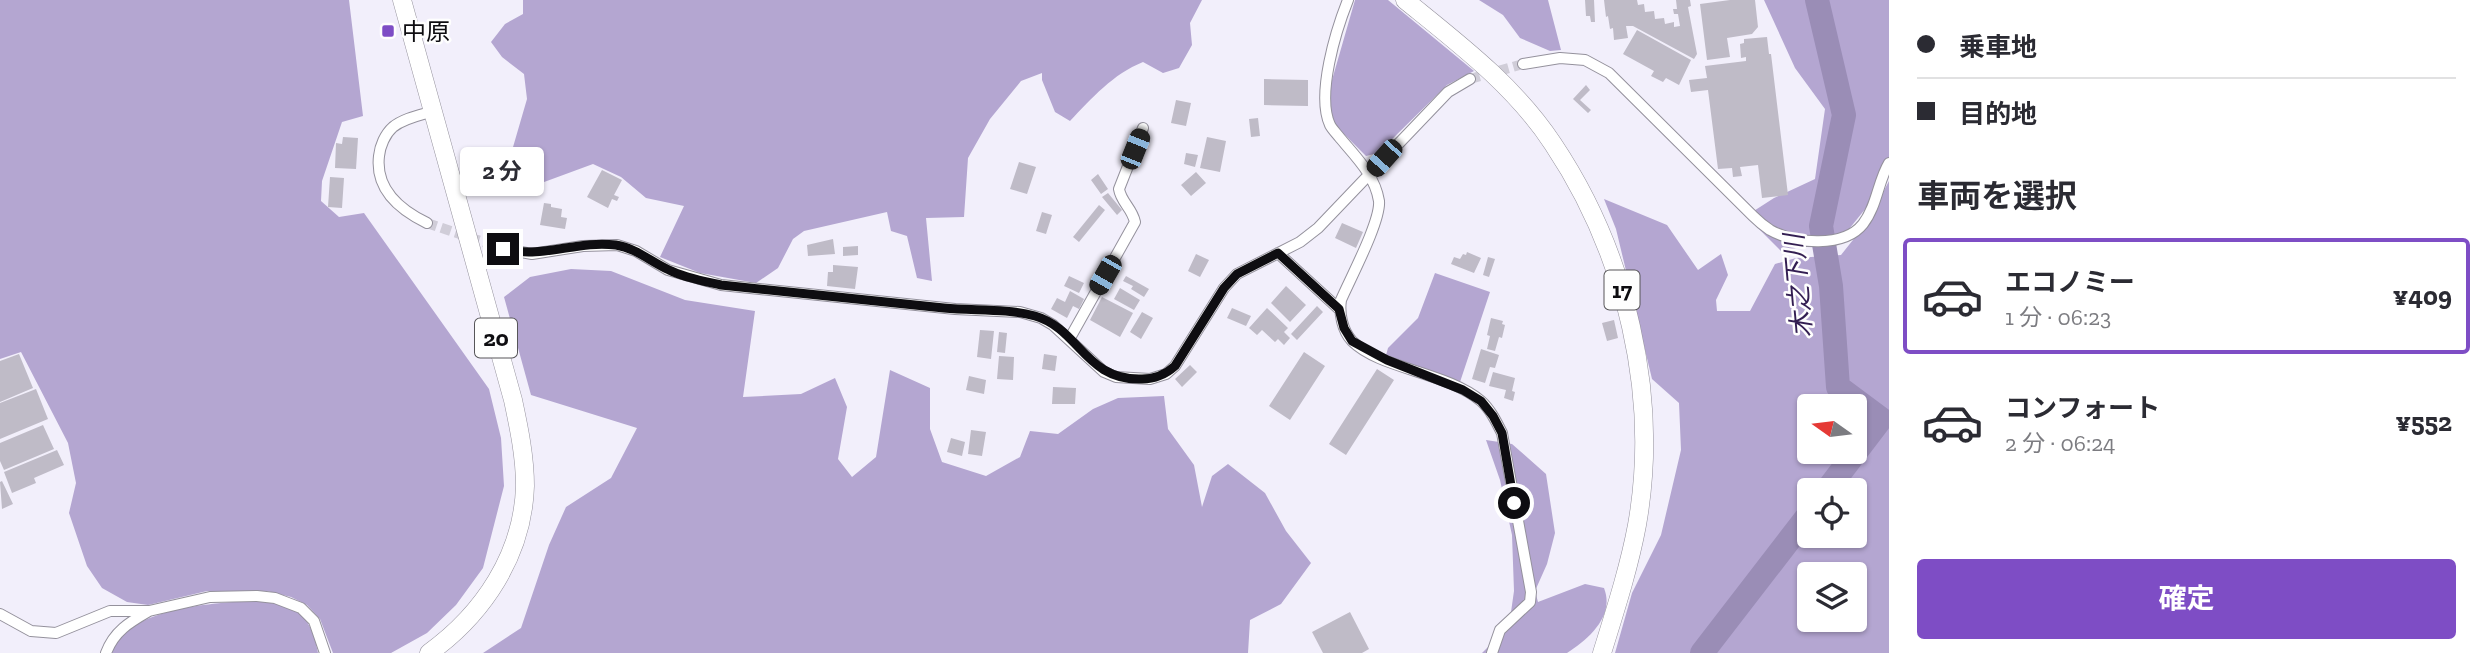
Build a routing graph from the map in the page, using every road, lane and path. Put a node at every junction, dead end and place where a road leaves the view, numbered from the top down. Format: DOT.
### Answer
graph roads {
  1 [pos="402,0"];
  2 [pos="1348,0"];
  3 [pos="1405,0"];
  4 [pos="1523,64"];
  5 [pos="1470,79"];
  6 [pos="434,111"];
  7 [pos="1143,128"];
  8 [pos="1889,163"];
  9 [pos="1370,174"];
  10 [pos="427,223"];
  11 [pos="503,249"];
  12 [pos="1278,253"];
  13 [pos="1339,309"];
  14 [pos="1070,338"];
  15 [pos="149,611"];
  16 [pos="0,614"];
  17 [pos="106,653"];
  18 [pos="325,653"];
  19 [pos="429,653"];
  20 [pos="1492,653"];
  21 [pos="1602,653"];
  1 -- 6 [label="main road, 20"];
  2 -- 9 [label="street"];
  3 -- 21 [label="main road, 17"];
  4 -- 8 [label="street"];
  5 -- 9 [label="street"];
  6 -- 10 [label="street"];
  6 -- 19 [label="main road, 20"];
  7 -- 14 [label="street"];
  9 -- 12 [label="street"];
  9 -- 13 [label="street"];
  11 -- 14 [label="street"];
  12 -- 13 [label="street"];
  12 -- 14 [label="street"];
  13 -- 20 [label="street"];
  15 -- 16 [label="street"];
  15 -- 17 [label="street"];
  15 -- 18 [label="street"];
}
